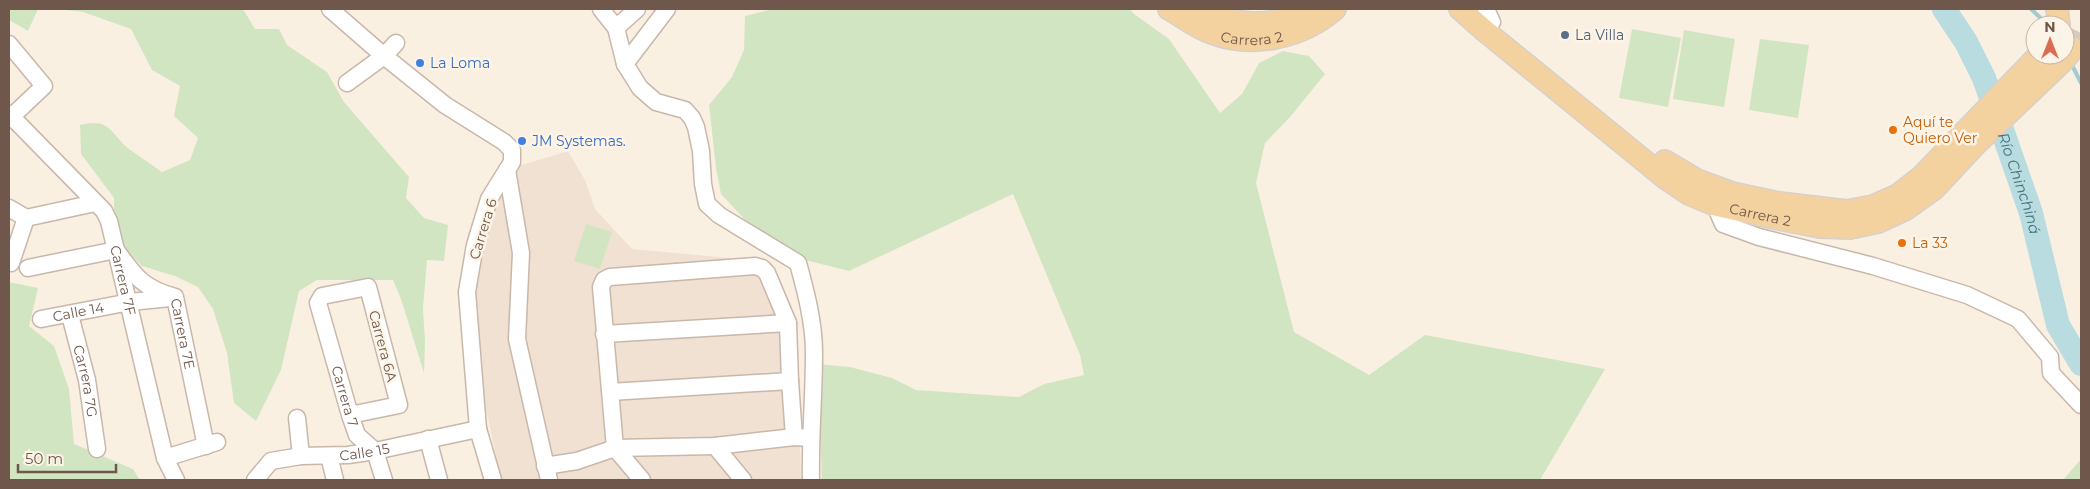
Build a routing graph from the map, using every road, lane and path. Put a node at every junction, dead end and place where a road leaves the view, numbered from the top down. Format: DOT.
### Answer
graph roads {
  1 [pos="330,9"];
  2 [pos="601,9"];
  3 [pos="636,9"];
  4 [pos="667,9"];
  5 [pos="1169,9"];
  6 [pos="1198,9"];
  7 [pos="1306,9"];
  8 [pos="1335,9"];
  9 [pos="1460,9"];
  10 [pos="1485,13"];
  11 [pos="616,28"];
  12 [pos="396,43"];
  13 [pos="9,44"];
  14 [pos="384,56"];
  15 [pos="625,64"];
  16 [pos="2039,65"];
  17 [pos="347,83"];
  18 [pos="10,116"];
  19 [pos="1968,139"];
  20 [pos="507,170"];
  21 [pos="95,203"];
  22 [pos="1715,204"];
  23 [pos="9,208"];
  24 [pos="26,218"];
  25 [pos="116,250"];
  26 [pos="11,263"];
  27 [pos="28,268"];
  28 [pos="368,287"];
  29 [pos="174,297"];
  30 [pos="130,302"];
  31 [pos="70,314"];
  32 [pos="41,319"];
  33 [pos="788,323"];
  34 [pos="604,334"];
  35 [pos="790,381"];
  36 [pos="610,392"];
  37 [pos="2081,405"];
  38 [pos="350,415"];
  39 [pos="297,418"];
  40 [pos="478,429"];
  41 [pos="802,438"];
  42 [pos="428,439"];
  43 [pos="715,446"];
  44 [pos="615,448"];
  45 [pos="97,449"];
  46 [pos="376,451"];
  47 [pos="301,456"];
  48 [pos="329,456"];
  49 [pos="165,458"];
  50 [pos="547,473"];
  51 [pos="255,479"];
  52 [pos="176,480"];
  53 [pos="335,480"];
  54 [pos="384,480"];
  55 [pos="439,480"];
  56 [pos="493,480"];
  57 [pos="642,480"];
  58 [pos="743,480"];
  59 [pos="811,480"];
  1 -- 14 [label="street, Carrera 6"];
  2 -- 11 [label="street"];
  3 -- 11 [label="street"];
  4 -- 15 [label="street"];
  5 -- 8 [label="main road, Carrera 2"];
  6 -- 7 [label="main road, Carrera 2"];
  9 -- 22 [label="main road, Carrera 2"];
  10 -- 19 [label="main road, Carrera 2"];
  11 -- 15 [label="street"];
  12 -- 14 [label="street"];
  13 -- 18 [label="street"];
  14 -- 17 [label="street"];
  14 -- 20 [label="street, Carrera 6"];
  15 -- 41 [label="street"];
  16 -- 19 [label="main road, Carrera 2"];
  18 -- 21 [label="street, Carrera 7F"];
  19 -- 22 [label="main road, Carrera 2"];
  20 -- 40 [label="street, Carrera 6"];
  20 -- 50 [label="street"];
  21 -- 24 [label="street"];
  21 -- 25 [label="street, Carrera 7F"];
  22 -- 37 [label="street"];
  23 -- 24 [label="street"];
  24 -- 26 [label="street"];
  25 -- 27 [label="street"];
  25 -- 29 [label="street, Carrera 7E"];
  25 -- 30 [label="street, Carrera 7F"];
  28 -- 38 [label="street, Carrera 7"];
  28 -- 38 [label="street, Carrera 6A"];
  29 -- 30 [label="street, Calle 14"];
  29 -- 49 [label="street, Carrera 7E"];
  30 -- 31 [label="street, Calle 14"];
  30 -- 49 [label="street, Carrera 7F"];
  31 -- 32 [label="street, Calle 14"];
  31 -- 45 [label="street, Carrera 7G"];
  33 -- 34 [label="street"];
  33 -- 34 [label="street"];
  33 -- 35 [label="street"];
  34 -- 36 [label="street"];
  35 -- 36 [label="street"];
  35 -- 41 [label="street"];
  36 -- 44 [label="street"];
  38 -- 46 [label="street, Carrera 7"];
  39 -- 47 [label="street"];
  40 -- 42 [label="street, Calle 15"];
  40 -- 56 [label="street, Carrera 6"];
  41 -- 43 [label="street"];
  41 -- 59 [label="street"];
  42 -- 46 [label="street, Calle 15"];
  42 -- 55 [label="street"];
  43 -- 44 [label="street"];
  43 -- 58 [label="street"];
  44 -- 50 [label="street"];
  44 -- 57 [label="street"];
  46 -- 48 [label="street, Calle 15"];
  46 -- 54 [label="street"];
  47 -- 48 [label="street, Calle 15"];
  47 -- 51 [label="street, Calle 15"];
  48 -- 53 [label="street"];
  49 -- 52 [label="street, Carrera 7F"];
}
